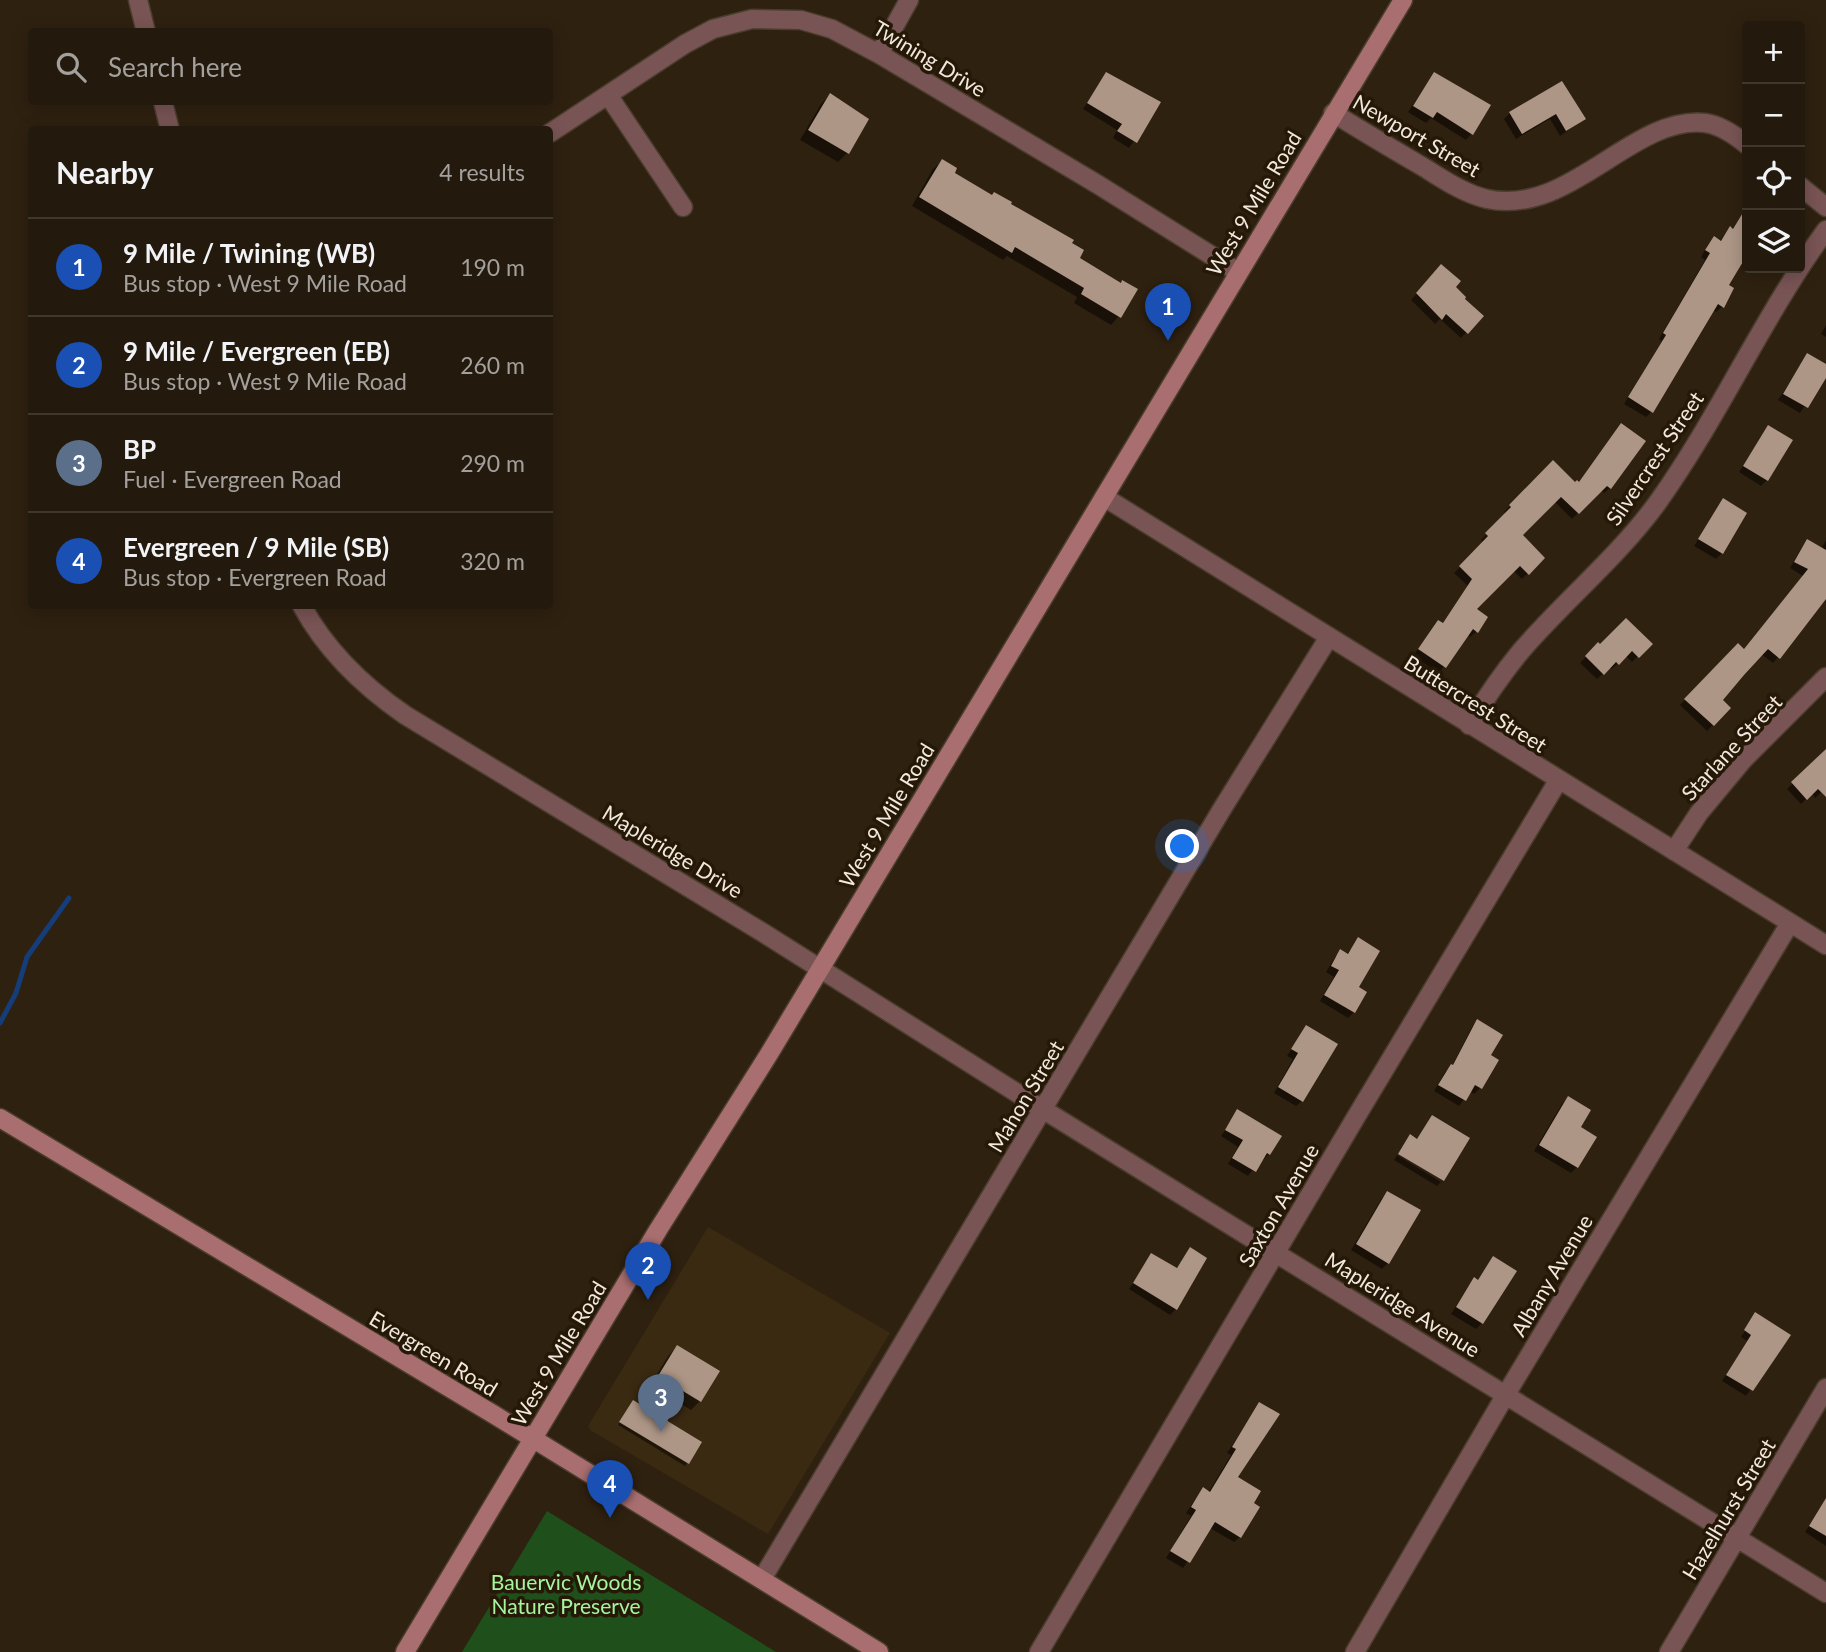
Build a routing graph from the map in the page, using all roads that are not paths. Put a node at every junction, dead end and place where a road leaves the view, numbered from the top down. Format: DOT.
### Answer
graph roads {
  1 [pos="138,0"];
  2 [pos="909,0"];
  3 [pos="1403,0"];
  4 [pos="145,28"];
  5 [pos="879,54"];
  6 [pos="608,95"];
  7 [pos="164,105"];
  8 [pos="1333,113"];
  9 [pos="169,126"];
  10 [pos="553,131"];
  11 [pos="1742,142"];
  12 [pos="1805,190"];
  13 [pos="683,207"];
  14 [pos="1826,207"];
  15 [pos="1826,230"];
  16 [pos="1238,271"];
  17 [pos="1104,497"];
  18 [pos="304,609"];
  19 [pos="1329,637"];
  20 [pos="1826,677"];
  21 [pos="1469,725"];
  22 [pos="1558,781"];
  23 [pos="1674,851"];
  24 [pos="1790,923"];
  25 [pos="1826,945"];
  26 [pos="820,970"];
  27 [pos="1044,1110"];
  28 [pos="0,1118"];
  29 [pos="1277,1252"];
  30 [pos="1826,1388"];
  31 [pos="1505,1396"];
  32 [pos="532,1439"];
  33 [pos="1737,1539"];
  34 [pos="762,1579"];
  35 [pos="1826,1593"];
  36 [pos="405,1652"];
  37 [pos="879,1652"];
  38 [pos="1039,1652"];
  39 [pos="1355,1652"];
  40 [pos="1670,1652"];
  1 -- 4 [label="street"];
  2 -- 5 [label="street"];
  3 -- 8 [label="main road, West 9 Mile Road"];
  5 -- 6 [label="street, Twining Drive"];
  5 -- 16 [label="street, Twining Drive"];
  6 -- 10 [label="street, Twining Drive"];
  6 -- 13 [label="street"];
  7 -- 9 [label="street"];
  8 -- 11 [label="street, Newport Street"];
  8 -- 16 [label="main road, West 9 Mile Road"];
  12 -- 14 [label="street"];
  15 -- 21 [label="street, Silvercrest Street"];
  16 -- 17 [label="main road, West 9 Mile Road"];
  17 -- 19 [label="street, Buttercrest Street"];
  17 -- 26 [label="main road, West 9 Mile Road"];
  18 -- 26 [label="street, Mapleridge Drive"];
  19 -- 21 [label="street, Buttercrest Street"];
  19 -- 27 [label="street, Mahon Street"];
  20 -- 23 [label="street, Starlane Street"];
  21 -- 22 [label="street, Buttercrest Street"];
  22 -- 23 [label="street, Buttercrest Street"];
  22 -- 29 [label="street, Saxton Avenue"];
  23 -- 24 [label="street, Buttercrest Street"];
  24 -- 25 [label="street, Buttercrest Street"];
  24 -- 31 [label="street, Albany Avenue"];
  26 -- 27 [label="street, Mapleridge Drive"];
  26 -- 32 [label="main road, West 9 Mile Road"];
  27 -- 29 [label="street, Mapleridge Avenue"];
  27 -- 34 [label="street, Mahon Street"];
  28 -- 32 [label="main road, Evergreen Road"];
  29 -- 31 [label="street, Mapleridge Avenue"];
  29 -- 38 [label="street, Saxton Avenue"];
  30 -- 33 [label="street, Hazelhurst Street"];
  31 -- 33 [label="street, Mapleridge Avenue"];
  31 -- 39 [label="street, Albany Avenue"];
  32 -- 34 [label="main road, Evergreen Road"];
  32 -- 36 [label="main road, West 9 Mile Road"];
  33 -- 35 [label="street, Mapleridge Avenue"];
  33 -- 40 [label="street, Hazelhurst Street"];
  34 -- 37 [label="main road, Evergreen Road"];
}
